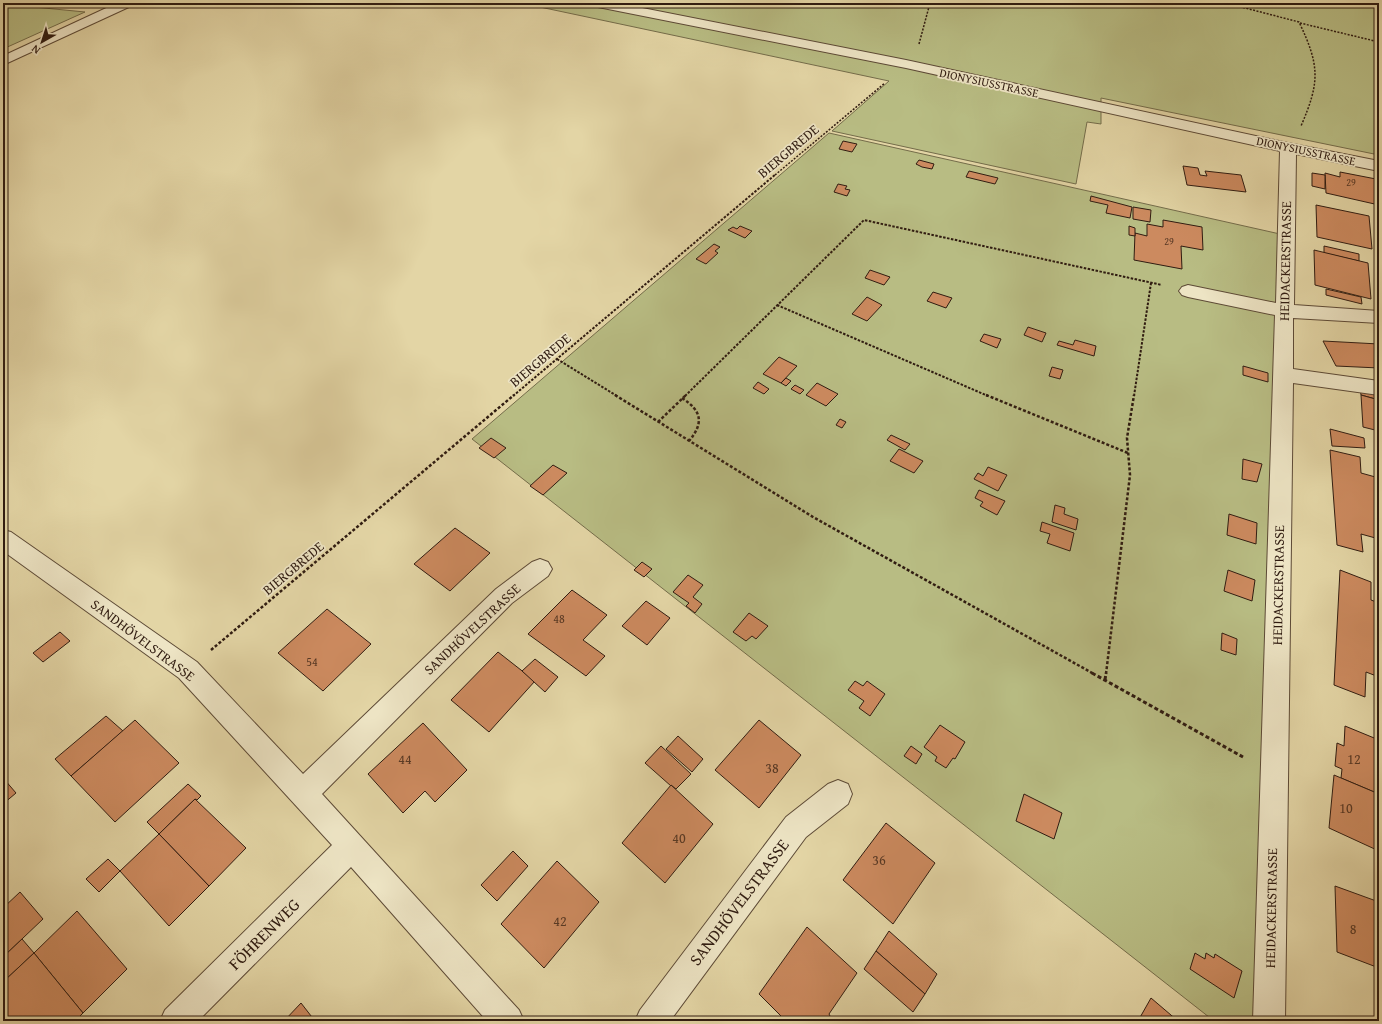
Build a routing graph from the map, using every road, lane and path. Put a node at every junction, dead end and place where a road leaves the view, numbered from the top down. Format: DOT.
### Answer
graph roads {
  1 [pos="127,3"];
  2 [pos="598,3"];
  3 [pos="930,3"];
  4 [pos="1226,3"];
  5 [pos="1299,22"];
  6 [pos="1379,42"];
  7 [pos="3,61"];
  8 [pos="906,64"];
  9 [pos="1288,148"];
  10 [pos="1379,166"];
  11 [pos="1151,283"];
  12 [pos="1188,291"];
  13 [pos="777,305"];
  14 [pos="1284,312"];
  15 [pos="1379,317"];
  16 [pos="557,359"];
  17 [pos="1282,374"];
  18 [pos="1379,388"];
  19 [pos="682,398"];
  20 [pos="658,422"];
  21 [pos="689,441"];
  22 [pos="1128,453"];
  23 [pos="3,539"];
  24 [pos="540,569"];
  25 [pos="188,670"];
  26 [pos="1105,680"];
  27 [pos="1274,774"];
  28 [pos="303,793"];
  29 [pos="838,794"];
  30 [pos="352,846"];
  31 [pos="176,1021"];
  32 [pos="508,1021"];
  33 [pos="651,1021"];
  34 [pos="1269,1021"];
  1 -- 7 [label="street"];
  2 -- 8 [label="street, DIONYSIUSSTRASSE"];
  3 -- 8 [label="path, BIERGBREDE"];
  4 -- 5 [label="path"];
  5 -- 6 [label="path"];
  5 -- 9 [label="path"];
  8 -- 9 [label="street, DIONYSIUSSTRASSE"];
  8 -- 16 [label="path, BIERGBREDE"];
  9 -- 10 [label="street, DIONYSIUSSTRASSE"];
  9 -- 14 [label="street, HEIDACKERSTRASSE"];
  11 -- 12 [label="path"];
  11 -- 13 [label="path"];
  11 -- 22 [label="path"];
  12 -- 14 [label="street"];
  13 -- 19 [label="path"];
  13 -- 22 [label="path"];
  14 -- 15 [label="street"];
  14 -- 17 [label="street, HEIDACKERSTRASSE"];
  16 -- 20 [label="path"];
  16 -- 25 [label="path, BIERGBREDE"];
  17 -- 18 [label="street"];
  17 -- 27 [label="street, HEIDACKERSTRASSE"];
  19 -- 20 [label="path"];
  19 -- 21 [label="path"];
  20 -- 21 [label="path"];
  21 -- 26 [label="path"];
  22 -- 26 [label="path"];
  23 -- 25 [label="street, SANDHÖVELSTRASSE"];
  24 -- 28 [label="street, SANDHÖVELSTRASSE"];
  25 -- 28 [label="street, SANDHÖVELSTRASSE"];
  26 -- 27 [label="path"];
  27 -- 34 [label="street, HEIDACKERSTRASSE"];
  28 -- 30 [label="street, SANDHÖVELSTRASSE"];
  29 -- 33 [label="street, SANDHÖVELSTRASSE"];
  30 -- 31 [label="street, FÖHRENWEG"];
  30 -- 32 [label="street, SANDHÖVELSTRASSE"];
}
